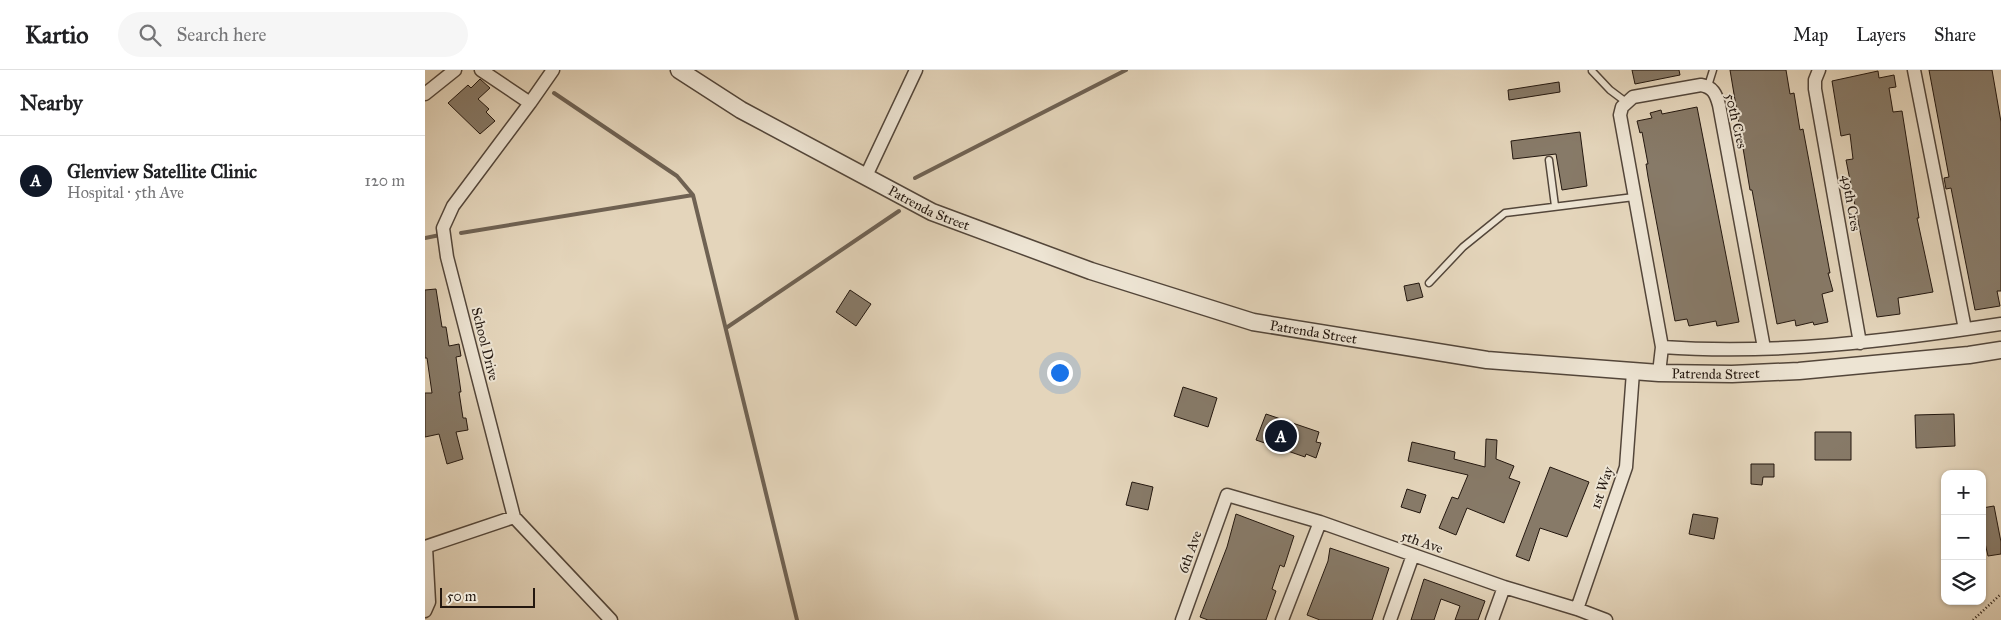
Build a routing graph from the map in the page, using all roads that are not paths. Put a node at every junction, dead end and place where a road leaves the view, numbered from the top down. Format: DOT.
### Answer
graph roads {
  1 [pos="455,70"];
  2 [pos="481,70"];
  3 [pos="553,70"];
  4 [pos="679,70"];
  5 [pos="916,70"];
  6 [pos="1713,70"];
  7 [pos="1914,70"];
  8 [pos="1592,71"];
  9 [pos="1817,71"];
  10 [pos="1708,86"];
  11 [pos="425,94"];
  12 [pos="1626,102"];
  13 [pos="530,103"];
  14 [pos="1549,160"];
  15 [pos="866,176"];
  16 [pos="1634,197"];
  17 [pos="1555,206"];
  18 [pos="1429,283"];
  19 [pos="2001,324"];
  20 [pos="1965,329"];
  21 [pos="1860,343"];
  22 [pos="1663,347"];
  23 [pos="1765,348"];
  24 [pos="2001,350"];
  25 [pos="1633,372"];
  26 [pos="1659,373"];
  27 [pos="1227,495"];
  28 [pos="514,517"];
  29 [pos="1320,522"];
  30 [pos="425,547"];
  31 [pos="1413,555"];
  32 [pos="1504,587"];
  33 [pos="1577,609"];
  34 [pos="425,611"];
  35 [pos="611,620"];
  36 [pos="1182,620"];
  37 [pos="1281,620"];
  38 [pos="1390,620"];
  39 [pos="1492,620"];
  40 [pos="1605,620"];
  1 -- 11 [label="street"];
  2 -- 13 [label="street"];
  3 -- 13 [label="street, School Drive"];
  4 -- 15 [label="street, Patrenda Street"];
  5 -- 15 [label="street"];
  6 -- 10 [label="lane"];
  7 -- 20 [label="street"];
  8 -- 12 [label="lane"];
  9 -- 21 [label="street, 49th Cres"];
  10 -- 12 [label="street, 50th Cres"];
  10 -- 23 [label="street, 50th Cres"];
  12 -- 16 [label="street"];
  13 -- 28 [label="street, School Drive"];
  14 -- 17 [label="lane"];
  15 -- 25 [label="street, Patrenda Street"];
  16 -- 17 [label="lane"];
  16 -- 22 [label="street"];
  17 -- 18 [label="lane"];
  19 -- 20 [label="street"];
  20 -- 21 [label="street"];
  21 -- 23 [label="street"];
  22 -- 23 [label="street"];
  22 -- 26 [label="street"];
  24 -- 26 [label="street, Patrenda Street"];
  25 -- 26 [label="street, Patrenda Street"];
  25 -- 33 [label="street, 1st Way"];
  27 -- 29 [label="street, 5th Ave"];
  27 -- 36 [label="street, 6th Ave"];
  28 -- 30 [label="street"];
  28 -- 35 [label="street, School Drive"];
  29 -- 31 [label="street, 5th Ave"];
  29 -- 37 [label="street"];
  30 -- 34 [label="street"];
  31 -- 32 [label="street, 5th Ave"];
  31 -- 38 [label="street"];
  32 -- 33 [label="street, 5th Ave"];
  32 -- 39 [label="street"];
  33 -- 40 [label="street, 5th Ave"];
}
